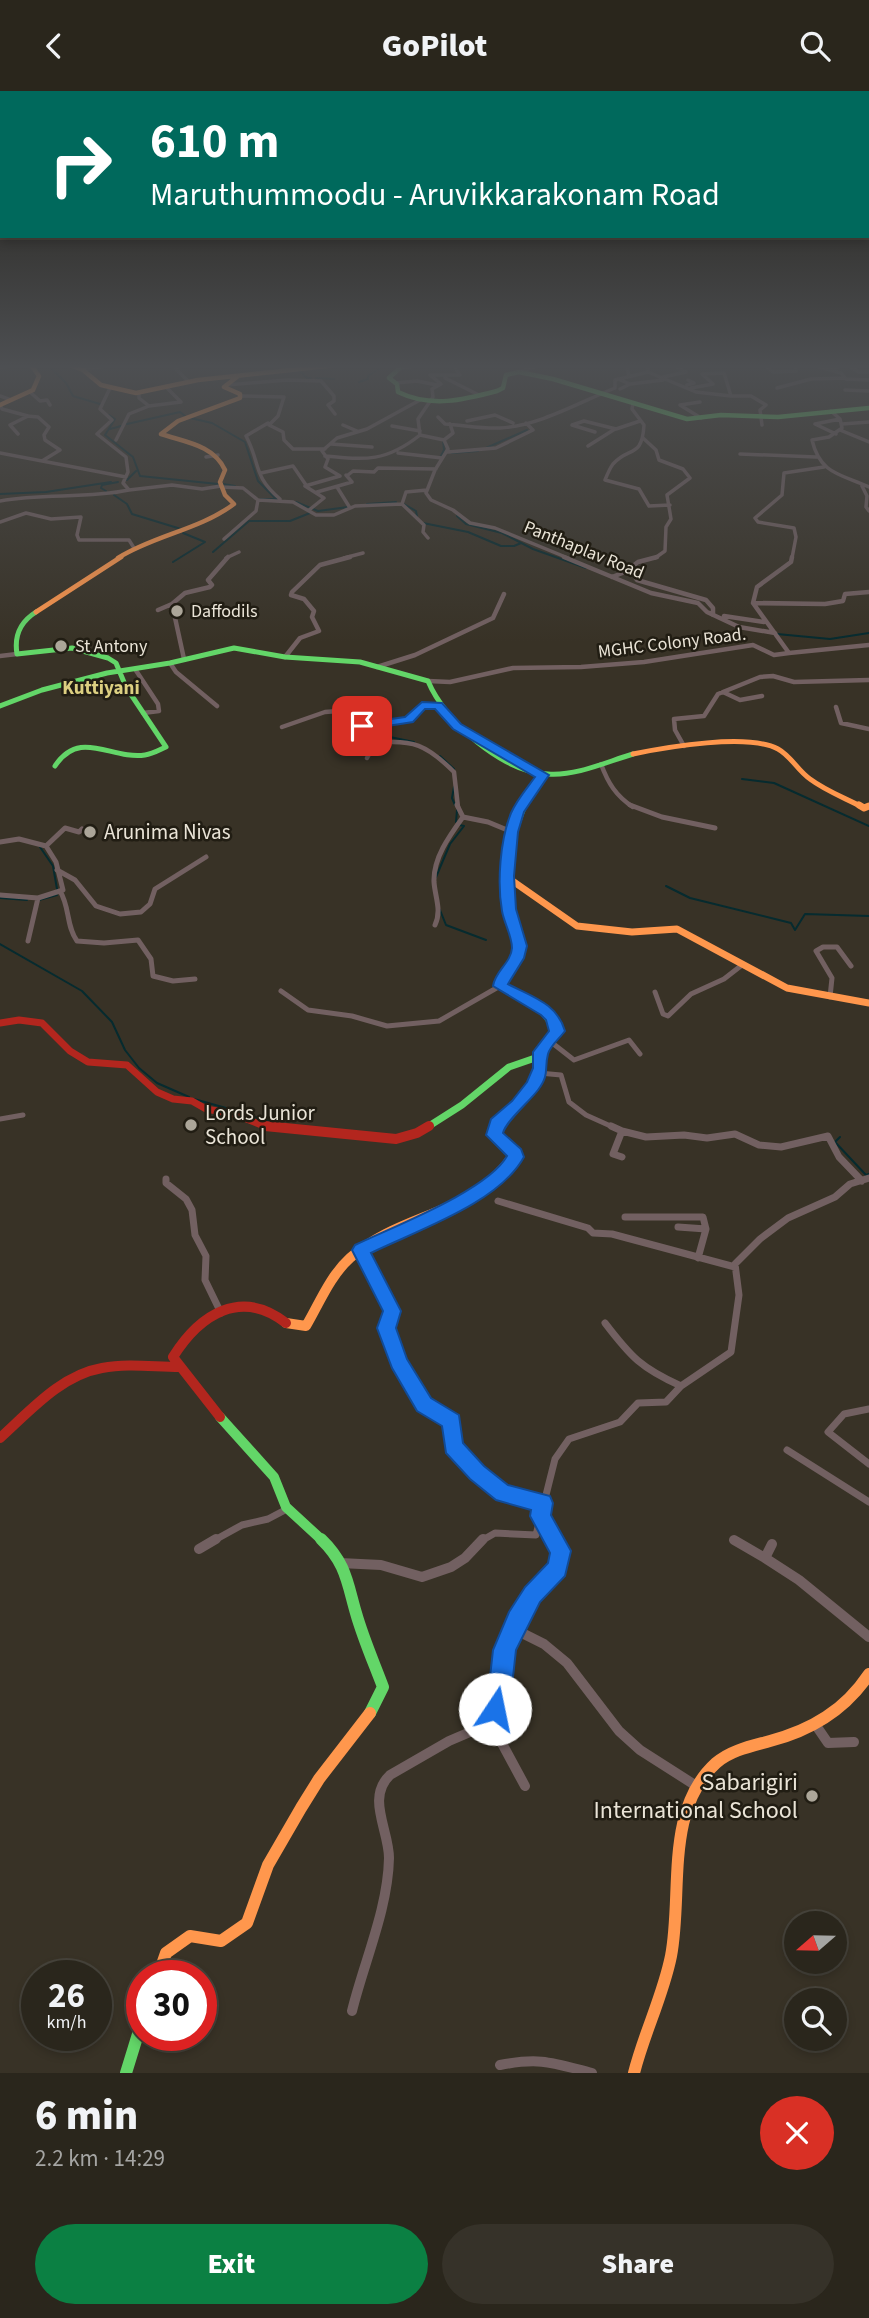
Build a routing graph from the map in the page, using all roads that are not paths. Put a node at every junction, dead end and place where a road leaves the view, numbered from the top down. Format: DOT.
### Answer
graph roads {
  1 [pos="24,457"];
  2 [pos="48,457"];
  3 [pos="126,457"];
  4 [pos="219,457"];
  5 [pos="256,457"];
  6 [pos="327,457"];
  7 [pos="334,457"];
  8 [pos="380,457"];
  9 [pos="441,457"];
  10 [pos="625,457"];
  11 [pos="658,457"];
  12 [pos="816,457"];
  13 [pos="42,461"];
  14 [pos="402,462"];
  15 [pos="435,467"];
  16 [pos="824,467"];
  17 [pos="261,473"];
  18 [pos="348,475"];
  19 [pos="340,476"];
  20 [pos="126,477"];
  21 [pos="221,485"];
  22 [pos="306,485"];
  23 [pos="862,486"];
  24 [pos="337,487"];
  25 [pos="869,487"];
  26 [pos="129,490"];
  27 [pos="426,490"];
  28 [pos="317,492"];
  29 [pos="280,499"];
  30 [pos="258,500"];
  31 [pos="0,501"];
  32 [pos="402,503"];
  33 [pos="670,505"];
  34 [pos="349,507"];
  35 [pos="311,510"];
  36 [pos="869,511"];
  37 [pos="0,522"];
  38 [pos="428,538"];
  39 [pos="224,539"];
  40 [pos="134,548"];
  41 [pos="239,552"];
  42 [pos="363,553"];
  43 [pos="625,572"];
  44 [pos="612,577"];
  45 [pos="869,592"];
  46 [pos="503,594"];
  47 [pos="753,603"];
  48 [pos="172,604"];
  49 [pos="158,610"];
  50 [pos="713,613"];
  51 [pos="765,622"];
  52 [pos="777,633"];
  53 [pos="869,645"];
  54 [pos="789,653"];
  55 [pos="17,654"];
  56 [pos="0,656"];
  57 [pos="285,657"];
  58 [pos="184,659"];
  59 [pos="170,663"];
  60 [pos="375,667"];
  61 [pos="135,669"];
  62 [pos="120,671"];
  63 [pos="869,680"];
  64 [pos="428,681"];
  65 [pos="723,692"];
  66 [pos="762,696"];
  67 [pos="438,705"];
  68 [pos="0,706"];
  69 [pos="217,706"];
  70 [pos="836,708"];
  71 [pos="143,713"];
  72 [pos="282,727"];
  73 [pos="869,729"];
  74 [pos="684,746"];
  75 [pos="368,758"];
  76 [pos="601,764"];
  77 [pos="55,766"];
  78 [pos="542,775"];
  79 [pos="869,806"];
  80 [pos="463,817"];
  81 [pos="715,828"];
  82 [pos="82,829"];
  83 [pos="512,832"];
  84 [pos="0,842"];
  85 [pos="46,846"];
  86 [pos="206,857"];
  87 [pos="57,870"];
  88 [pos="508,881"];
  89 [pos="60,891"];
  90 [pos="0,895"];
  91 [pos="38,898"];
  92 [pos="435,925"];
  93 [pos="29,941"];
  94 [pos="741,965"];
  95 [pos="851,966"];
  96 [pos="195,979"];
  97 [pos="500,986"];
  98 [pos="281,991"];
  99 [pos="655,992"];
  100 [pos="830,997"];
  101 [pos="869,1003"];
  102 [pos="0,1023"];
  103 [pos="551,1042"];
  104 [pos="640,1054"];
  105 [pos="538,1057"];
  106 [pos="539,1073"];
  107 [pos="23,1115"];
  108 [pos="0,1119"];
  109 [pos="622,1131"];
  110 [pos="622,1157"];
  111 [pos="166,1179"];
  112 [pos="865,1179"];
  113 [pos="498,1201"];
  114 [pos="625,1217"];
  115 [pos="678,1227"];
  116 [pos="706,1229"];
  117 [pos="361,1250"];
  118 [pos="698,1258"];
  119 [pos="735,1267"];
  120 [pos="221,1313"];
  121 [pos="605,1323"];
  122 [pos="179,1367"];
  123 [pos="681,1386"];
  124 [pos="869,1409"];
  125 [pos="0,1438"];
  126 [pos="787,1450"];
  127 [pos="869,1464"];
  128 [pos="869,1502"];
  129 [pos="543,1503"];
  130 [pos="287,1509"];
  131 [pos="540,1516"];
  132 [pos="734,1540"];
  133 [pos="772,1544"];
  134 [pos="199,1549"];
  135 [pos="765,1558"];
  136 [pos="340,1563"];
  137 [pos="514,1629"];
  138 [pos="869,1637"];
  139 [pos="869,1674"];
  140 [pos="491,1723"];
  141 [pos="815,1724"];
  142 [pos="854,1742"];
  143 [pos="525,1786"];
  144 [pos="698,1787"];
  145 [pos="164,1960"];
  146 [pos="352,2011"];
  147 [pos="133,2051"];
  148 [pos="500,2065"];
  149 [pos="126,2073"];
  150 [pos="592,2073"];
  151 [pos="634,2073"];
  1 -- 13 [label="street"];
  2 -- 13 [label="street"];
  3 -- 20 [label="street"];
  4 -- 21 [label="street"];
  5 -- 17 [label="street"];
  6 -- 19 [label="street"];
  7 -- 8 [label="street"];
  9 -- 15 [label="street"];
  10 -- 33 [label="street"];
  11 -- 33 [label="street"];
  12 -- 16 [label="street"];
  13 -- 20 [label="street"];
  14 -- 15 [label="street"];
  15 -- 18 [label="street"];
  15 -- 27 [label="street"];
  16 -- 23 [label="street"];
  16 -- 47 [label="street, MGHC Colony Road."];
  17 -- 22 [label="street"];
  17 -- 29 [label="street"];
  18 -- 19 [label="street"];
  18 -- 24 [label="street"];
  19 -- 22 [label="street"];
  20 -- 26 [label="street"];
  21 -- 26 [label="street"];
  21 -- 30 [label="street"];
  21 -- 40 [label="street"];
  22 -- 28 [label="street"];
  23 -- 25 [label="street"];
  23 -- 36 [label="street"];
  24 -- 28 [label="street"];
  24 -- 34 [label="street"];
  26 -- 31 [label="street"];
  27 -- 32 [label="street"];
  27 -- 44 [label="street, Panthaplav Road"];
  28 -- 35 [label="street"];
  29 -- 30 [label="street"];
  29 -- 35 [label="street"];
  30 -- 39 [label="street"];
  32 -- 34 [label="street"];
  32 -- 38 [label="street"];
  33 -- 43 [label="street"];
  34 -- 35 [label="street"];
  37 -- 40 [label="street"];
  40 -- 55 [label="street"];
  41 -- 48 [label="street"];
  42 -- 57 [label="street"];
  43 -- 44 [label="street"];
  43 -- 50 [label="street"];
  44 -- 50 [label="street, Panthaplav Road"];
  45 -- 47 [label="street"];
  46 -- 60 [label="street"];
  47 -- 51 [label="street, MGHC Colony Road."];
  48 -- 49 [label="street"];
  48 -- 58 [label="street"];
  50 -- 51 [label="street"];
  50 -- 52 [label="street, Panthaplav Road"];
  51 -- 52 [label="street, MGHC Colony Road."];
  52 -- 54 [label="street, MGHC Colony Road."];
  53 -- 54 [label="street"];
  54 -- 64 [label="street, MGHC Colony Road."];
  55 -- 56 [label="street"];
  55 -- 62 [label="street"];
  57 -- 58 [label="street"];
  57 -- 60 [label="street"];
  58 -- 59 [label="street"];
  59 -- 61 [label="street"];
  59 -- 69 [label="street"];
  60 -- 64 [label="street"];
  61 -- 62 [label="street"];
  61 -- 71 [label="street"];
  62 -- 68 [label="street"];
  62 -- 71 [label="street"];
  63 -- 65 [label="street"];
  64 -- 67 [label="street"];
  65 -- 66 [label="street"];
  65 -- 74 [label="street"];
  67 -- 72 [label="street"];
  67 -- 78 [label="street"];
  70 -- 73 [label="street"];
  71 -- 77 [label="street"];
  74 -- 76 [label="street"];
  74 -- 79 [label="street"];
  75 -- 80 [label="street"];
  76 -- 78 [label="street"];
  76 -- 81 [label="street"];
  78 -- 83 [label="street"];
  80 -- 83 [label="street"];
  80 -- 92 [label="street"];
  82 -- 85 [label="street"];
  83 -- 88 [label="street"];
  84 -- 85 [label="street"];
  85 -- 87 [label="street"];
  86 -- 87 [label="street"];
  87 -- 89 [label="street"];
  88 -- 94 [label="street"];
  88 -- 97 [label="street"];
  89 -- 91 [label="street"];
  89 -- 96 [label="street"];
  90 -- 91 [label="street"];
  91 -- 93 [label="street"];
  94 -- 99 [label="street"];
  94 -- 100 [label="street"];
  95 -- 100 [label="street"];
  97 -- 98 [label="street"];
  97 -- 103 [label="street"];
  100 -- 101 [label="street"];
  102 -- 105 [label="street"];
  103 -- 104 [label="street"];
  103 -- 105 [label="street"];
  105 -- 106 [label="street"];
  106 -- 109 [label="street"];
  106 -- 117 [label="street"];
  107 -- 108 [label="street"];
  109 -- 110 [label="street"];
  109 -- 112 [label="street"];
  111 -- 120 [label="street"];
  112 -- 119 [label="street"];
  113 -- 118 [label="street"];
  114 -- 116 [label="street"];
  115 -- 116 [label="street"];
  116 -- 118 [label="street"];
  117 -- 120 [label="street"];
  117 -- 129 [label="street"];
  118 -- 119 [label="street"];
  119 -- 123 [label="street"];
  120 -- 122 [label="street"];
  121 -- 123 [label="street"];
  122 -- 125 [label="street"];
  122 -- 130 [label="street"];
  123 -- 129 [label="street"];
  124 -- 127 [label="street"];
  126 -- 128 [label="street"];
  129 -- 131 [label="street"];
  130 -- 134 [label="street"];
  130 -- 136 [label="street"];
  131 -- 136 [label="street"];
  131 -- 137 [label="street"];
  132 -- 135 [label="street"];
  133 -- 135 [label="street"];
  135 -- 138 [label="street"];
  136 -- 145 [label="street"];
  137 -- 140 [label="street"];
  137 -- 144 [label="street"];
  139 -- 141 [label="street"];
  140 -- 143 [label="street"];
  140 -- 146 [label="street"];
  141 -- 142 [label="street"];
  141 -- 144 [label="street"];
  144 -- 151 [label="street"];
  147 -- 149 [label="street"];
  148 -- 150 [label="street"];
}
